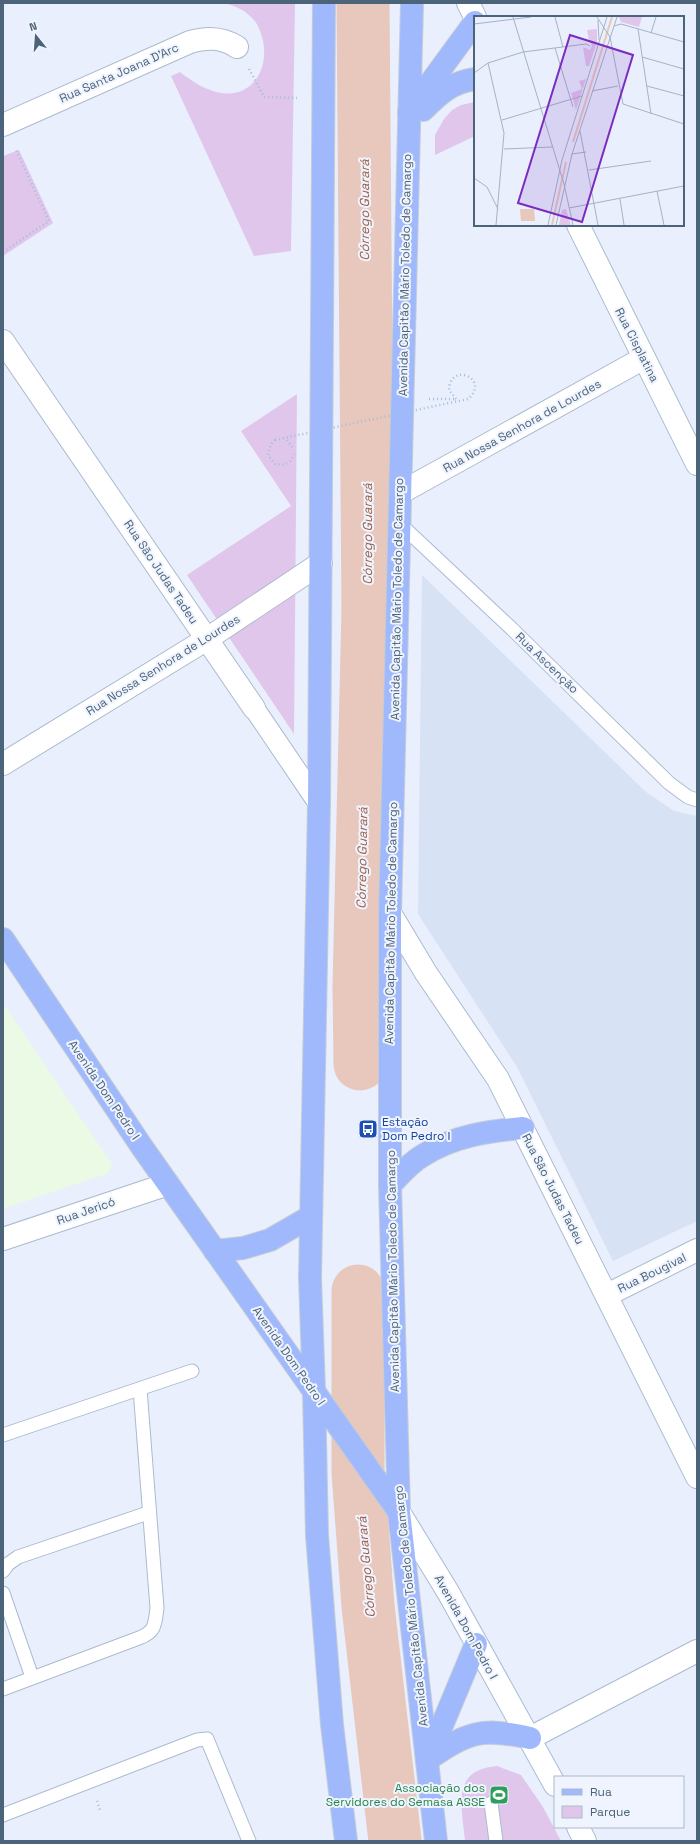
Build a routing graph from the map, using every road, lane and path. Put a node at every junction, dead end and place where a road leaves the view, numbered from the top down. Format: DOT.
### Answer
graph roads {
  1 [pos="412,3"];
  2 [pos="468,3"];
  3 [pos="323,5"];
  4 [pos="474,16"];
  5 [pos="474,23"];
  6 [pos="237,47"];
  7 [pos="474,79"];
  8 [pos="323,99"];
  9 [pos="409,119"];
  10 [pos="4,124"];
  11 [pos="578,226"];
  12 [pos="3,252"];
  13 [pos="3,341"];
  14 [pos="644,358"];
  15 [pos="456,399"];
  16 [pos="287,440"];
  17 [pos="697,464"];
  18 [pos="400,494"];
  19 [pos="399,523"];
  20 [pos="321,563"];
  21 [pos="207,639"];
  22 [pos="254,708"];
  23 [pos="3,764"];
  24 [pos="697,800"];
  25 [pos="319,804"];
  26 [pos="390,913"];
  27 [pos="3,939"];
  28 [pos="523,1128"];
  29 [pos="168,1184"];
  30 [pos="390,1185"];
  31 [pos="310,1217"];
  32 [pos="3,1239"];
  33 [pos="697,1250"];
  34 [pos="215,1251"];
  35 [pos="606,1295"];
  36 [pos="192,1371"];
  37 [pos="140,1389"];
  38 [pos="314,1391"];
  39 [pos="3,1435"];
  40 [pos="697,1477"];
  41 [pos="399,1512"];
  42 [pos="148,1513"];
  43 [pos="3,1571"];
  44 [pos="3,1593"];
  45 [pos="476,1644"];
  46 [pos="697,1651"];
  47 [pos="32,1677"];
  48 [pos="3,1689"];
  49 [pos="530,1738"];
  50 [pos="427,1760"];
  51 [pos="554,1783"];
  52 [pos="491,1803"];
  53 [pos="3,1816"];
  54 [pos="578,1828"];
  55 [pos="249,1841"];
  56 [pos="346,1841"];
  57 [pos="436,1841"];
  58 [pos="496,1841"];
  59 [pos="585,1841"];
  1 -- 9 [label="main road, Avenida Capitão Mário Toledo de Camargo"];
  2 -- 4 [label="street"];
  3 -- 8 [label="main road"];
  5 -- 9 [label="main road"];
  6 -- 8 [label="path"];
  6 -- 10 [label="street, Rua Santa Joana D'Arc"];
  7 -- 9 [label="main road"];
  8 -- 20 [label="main road"];
  9 -- 18 [label="main road, Avenida Capitão Mário Toledo de Camargo"];
  10 -- 12 [label="path"];
  11 -- 14 [label="street, Rua Cisplatina"];
  13 -- 21 [label="street, Rua São Judas Tadeu"];
  14 -- 17 [label="street, Rua Cisplatina"];
  14 -- 18 [label="street, Rua Nossa Senhora de Lourdes"];
  15 -- 16 [label="path, bridge"];
  18 -- 19 [label="main road, Avenida Capitão Mário Toledo de Camargo"];
  19 -- 24 [label="lane, Rua Ascenção"];
  19 -- 26 [label="main road, Avenida Capitão Mário Toledo de Camargo"];
  20 -- 21 [label="street, Rua Nossa Senhora de Lourdes"];
  20 -- 25 [label="main road"];
  21 -- 22 [label="street, Rua São Judas Tadeu"];
  21 -- 23 [label="street, Rua Nossa Senhora de Lourdes"];
  22 -- 25 [label="street, Rua São Judas Tadeu"];
  25 -- 31 [label="main road"];
  26 -- 28 [label="street, Rua São Judas Tadeu"];
  26 -- 30 [label="main road, Avenida Capitão Mário Toledo de Camargo"];
  27 -- 29 [label="main road, Avenida Dom Pedro I"];
  28 -- 30 [label="main road"];
  28 -- 35 [label="street, Rua São Judas Tadeu"];
  29 -- 32 [label="street, Rua Jericó"];
  29 -- 34 [label="main road, Avenida Dom Pedro I"];
  30 -- 41 [label="main road, Avenida Capitão Mário Toledo de Camargo"];
  31 -- 34 [label="main road"];
  31 -- 38 [label="main road"];
  33 -- 35 [label="street, Rua Bougival"];
  34 -- 38 [label="main road, Avenida Dom Pedro I"];
  35 -- 40 [label="street, Rua São Judas Tadeu"];
  36 -- 37 [label="lane"];
  37 -- 39 [label="lane"];
  37 -- 42 [label="lane"];
  38 -- 41 [label="main road, Avenida Dom Pedro I"];
  38 -- 56 [label="main road"];
  41 -- 45 [label="street, Avenida Dom Pedro I"];
  41 -- 50 [label="main road, Avenida Capitão Mário Toledo de Camargo"];
  42 -- 43 [label="lane"];
  42 -- 47 [label="lane"];
  44 -- 47 [label="lane"];
  45 -- 49 [label="street, Avenida Dom Pedro I"];
  45 -- 50 [label="main road"];
  46 -- 49 [label="street"];
  47 -- 48 [label="lane"];
  49 -- 50 [label="main road"];
  49 -- 51 [label="street, Avenida Dom Pedro I"];
  50 -- 57 [label="main road, Avenida Capitão Mário Toledo de Camargo"];
  52 -- 58 [label="lane"];
  53 -- 55 [label="lane"];
  54 -- 59 [label="street"];
}
